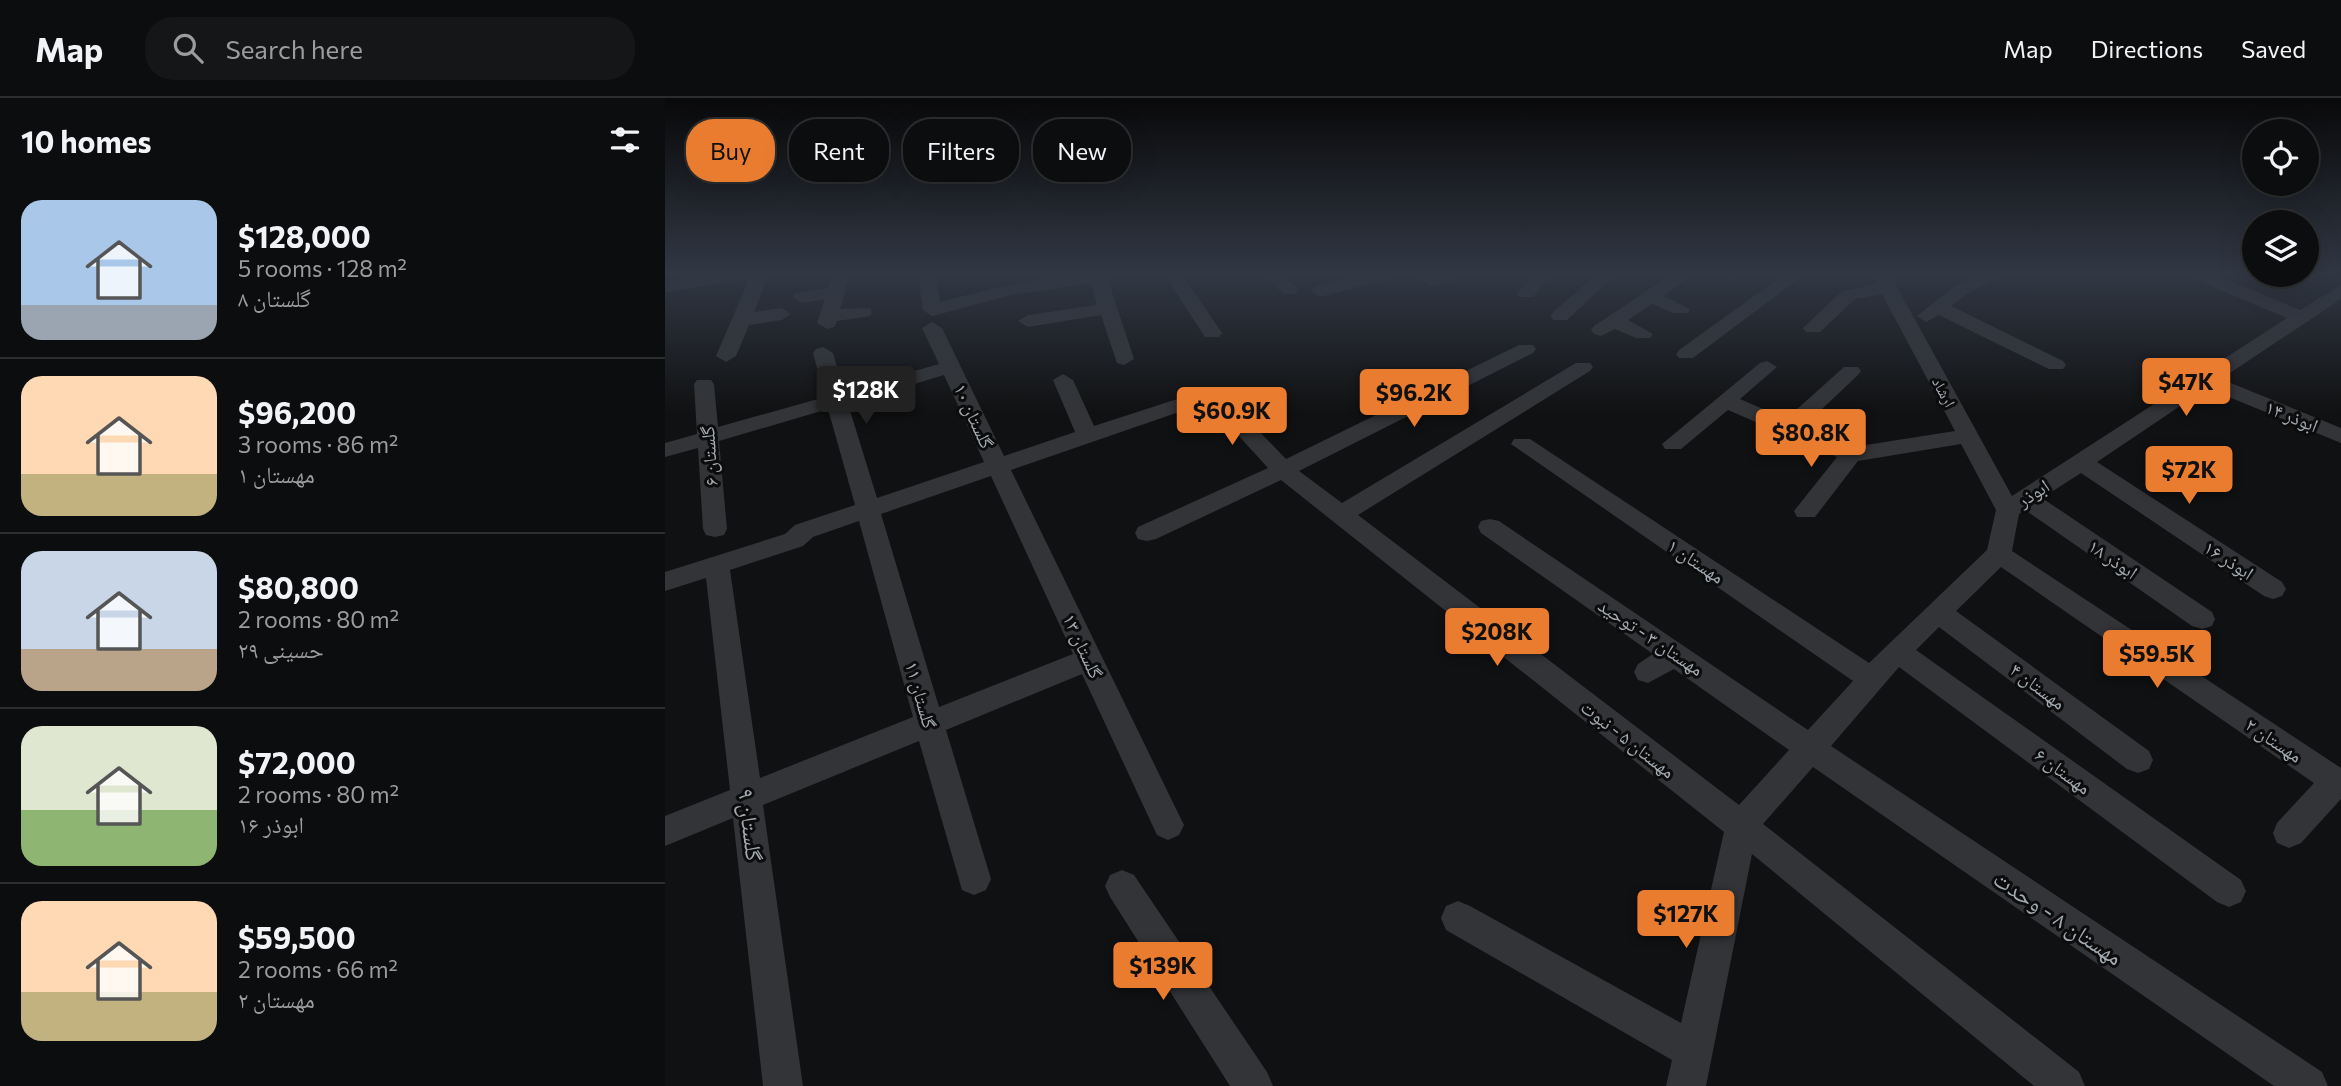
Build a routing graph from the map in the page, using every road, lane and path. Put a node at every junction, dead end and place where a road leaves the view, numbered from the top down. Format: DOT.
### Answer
graph roads {
  1 [pos="741,320"];
  2 [pos="932,320"];
  3 [pos="1034,320"];
  4 [pos="1110,320"];
  5 [pos="1204,320"];
  6 [pos="1617,320"];
  7 [pos="1733,320"];
  8 [pos="1822,320"];
  9 [pos="1906,320"];
  10 [pos="1919,320"];
  11 [pos="1963,320"];
  12 [pos="2304,320"];
  13 [pos="1028,321"];
  14 [pos="1909,326"];
  15 [pos="1813,328"];
  16 [pos="1212,332"];
  17 [pos="1643,334"];
  18 [pos="1526,349"];
  19 [pos="823,353"];
  20 [pos="1686,354"];
  21 [pos="726,356"];
  22 [pos="1124,359"];
  23 [pos="2056,366"];
  24 [pos="951,367"];
  25 [pos="1583,367"];
  26 [pos="1767,368"];
  27 [pos="1851,371"];
  28 [pos="1063,380"];
  29 [pos="2205,380"];
  30 [pos="704,384"];
  31 [pos="837,400"];
  32 [pos="1726,401"];
  33 [pos="1789,428"];
  34 [pos="1088,436"];
  35 [pos="1968,436"];
  36 [pos="2341,436"];
  37 [pos="708,438"];
  38 [pos="1522,444"];
  39 [pos="1673,444"];
  40 [pos="665,450"];
  41 [pos="1851,455"];
  42 [pos="2080,462"];
  43 [pos="998,466"];
  44 [pos="1283,470"];
  45 [pos="2016,504"];
  46 [pos="868,510"];
  47 [pos="1806,511"];
  48 [pos="1340,515"];
  49 [pos="1490,527"];
  50 [pos="715,528"];
  51 [pos="804,531"];
  52 [pos="1147,533"];
  53 [pos="1999,554"];
  54 [pos="717,565"];
  55 [pos="665,570"];
  56 [pos="665,582"];
  57 [pos="2273,589"];
  58 [pos="1938,612"];
  59 [pos="2201,619"];
  60 [pos="1897,651"];
  61 [pos="1675,653"];
  62 [pos="1089,659"];
  63 [pos="1648,672"];
  64 [pos="1871,679"];
  65 [pos="929,723"];
  66 [pos="1812,747"];
  67 [pos="2138,760"];
  68 [pos="2338,783"];
  69 [pos="747,798"];
  70 [pos="1168,825"];
  71 [pos="1741,826"];
  72 [pos="665,831"];
  73 [pos="2289,833"];
  74 [pos="974,879"];
  75 [pos="1122,886"];
  76 [pos="2229,891"];
  77 [pos="1458,918"];
  78 [pos="1694,1051"];
  79 [pos="783,1086"];
  80 [pos="1253,1086"];
  81 [pos="1686,1086"];
  82 [pos="2065,1086"];
  83 [pos="2308,1086"];
  1 -- 21 [label="street"];
  2 -- 24 [label="street, گلستان ۱۰"];
  3 -- 13 [label="street"];
  4 -- 22 [label="street"];
  5 -- 16 [label="street"];
  6 -- 17 [label="street"];
  7 -- 20 [label="street"];
  8 -- 15 [label="street"];
  9 -- 14 [label="street, ارشاد"];
  10 -- 14 [label="street"];
  11 -- 23 [label="street"];
  12 -- 29 [label="street, ابوذر"];
  14 -- 35 [label="street, ارشاد"];
  18 -- 44 [label="street"];
  19 -- 31 [label="street"];
  24 -- 31 [label="street"];
  24 -- 43 [label="street, گلستان ۱۰"];
  25 -- 48 [label="street"];
  26 -- 32 [label="street"];
  27 -- 33 [label="street"];
  28 -- 34 [label="street"];
  29 -- 36 [label="street, ابوذر ۱۴"];
  29 -- 42 [label="street, ابوذر"];
  30 -- 37 [label="street, گلستان ۶"];
  31 -- 37 [label="street"];
  31 -- 46 [label="street"];
  32 -- 33 [label="street"];
  32 -- 39 [label="street"];
  33 -- 41 [label="street"];
  34 -- 43 [label="street"];
  34 -- 44 [label="street, مهستان ۵ - نبوت"];
  35 -- 41 [label="street"];
  35 -- 45 [label="street, ارشاد"];
  37 -- 40 [label="street"];
  37 -- 50 [label="street, گلستان ۶"];
  38 -- 64 [label="street, مهستان ۱"];
  41 -- 47 [label="street"];
  42 -- 45 [label="street, ابوذر"];
  42 -- 57 [label="street, ابوذر ۱۶"];
  43 -- 46 [label="street"];
  43 -- 62 [label="street, گلستان ۱۳"];
  44 -- 48 [label="street, مهستان ۵ - نبوت"];
  44 -- 52 [label="street"];
  45 -- 53 [label="street, ابوذر"];
  45 -- 59 [label="street, ابوذر ۱۸"];
  46 -- 51 [label="street"];
  46 -- 65 [label="street, گلستان ۱۱"];
  48 -- 71 [label="street, مهستان ۵ - نبوت"];
  49 -- 61 [label="street, مهستان ۳ - توحید"];
  51 -- 54 [label="street"];
  51 -- 55 [label="street"];
  53 -- 58 [label="street"];
  53 -- 68 [label="street, مهستان ۲"];
  54 -- 56 [label="street"];
  54 -- 69 [label="street, گلستان ۹"];
  58 -- 60 [label="street"];
  58 -- 67 [label="street, مهستان ۴"];
  60 -- 64 [label="street"];
  60 -- 76 [label="street, مهستان ۶"];
  61 -- 63 [label="street"];
  61 -- 66 [label="street, مهستان ۳ - توحید"];
  62 -- 65 [label="street"];
  62 -- 70 [label="street, گلستان ۱۳"];
  64 -- 66 [label="street"];
  65 -- 69 [label="street"];
  65 -- 74 [label="street, گلستان ۱۱"];
  66 -- 71 [label="street"];
  66 -- 83 [label="street, مهستان ۸ - وحدت"];
  68 -- 73 [label="street"];
  69 -- 72 [label="street"];
  69 -- 79 [label="street, گلستان ۹"];
  71 -- 78 [label="street"];
  71 -- 82 [label="street, مهستان ۵ - نبوت"];
  75 -- 80 [label="street"];
  77 -- 78 [label="street"];
  78 -- 81 [label="street"];
}
